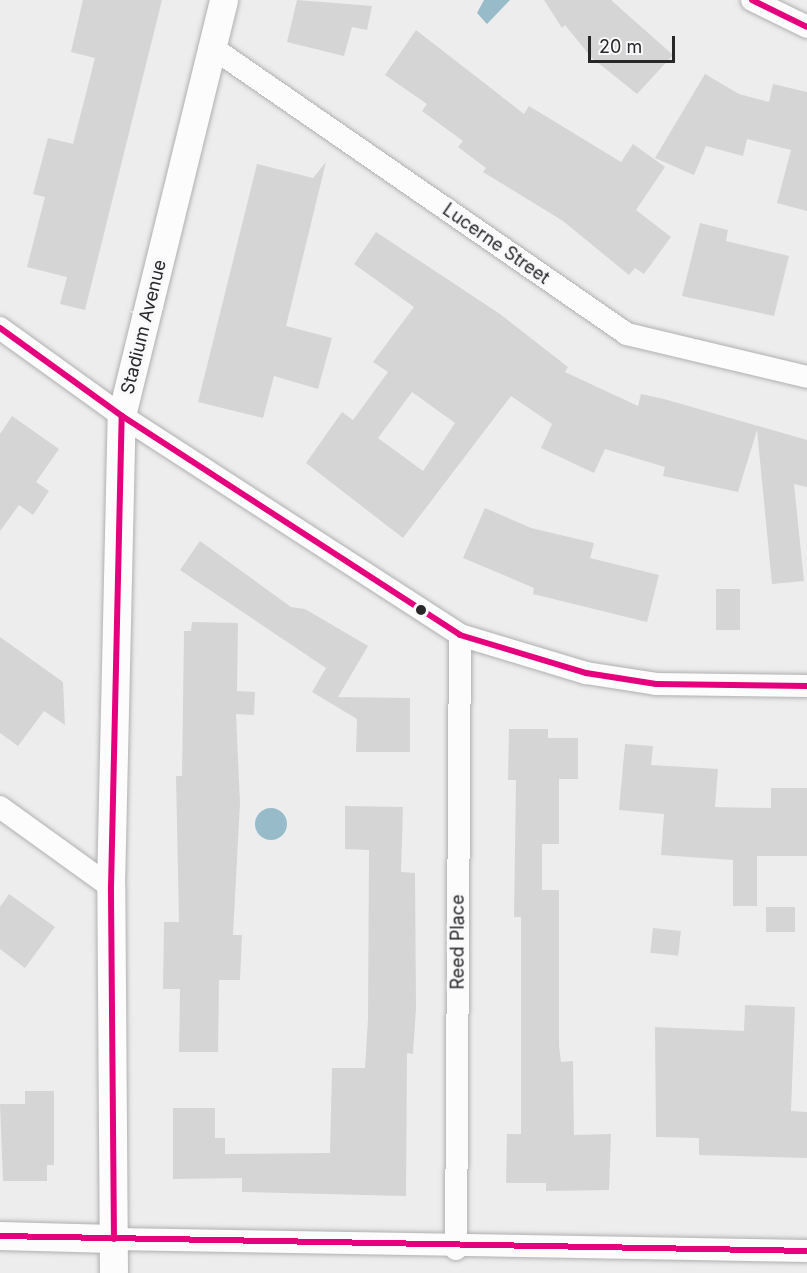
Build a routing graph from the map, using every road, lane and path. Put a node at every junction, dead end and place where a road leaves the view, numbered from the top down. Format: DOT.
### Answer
graph roads {
  1 [pos="224,0"];
  2 [pos="752,0"];
  3 [pos="807,27"];
  4 [pos="213,48"];
  5 [pos="0,328"];
  6 [pos="807,377"];
  7 [pos="122,416"];
  8 [pos="460,635"];
  9 [pos="807,686"];
  10 [pos="0,807"];
  11 [pos="111,888"];
  12 [pos="0,1236"];
  13 [pos="114,1239"];
  14 [pos="456,1249"];
  15 [pos="807,1251"];
  16 [pos="114,1273"];
  1 -- 4 [label="street, Stadium Avenue"];
  2 -- 3 [label="street"];
  4 -- 6 [label="street, Lucerne Street"];
  4 -- 7 [label="street, Stadium Avenue"];
  5 -- 7 [label="street"];
  7 -- 8 [label="street"];
  7 -- 11 [label="street, Stadium Avenue"];
  8 -- 9 [label="street"];
  8 -- 14 [label="street, Reed Place"];
  10 -- 11 [label="street"];
  11 -- 13 [label="street, Stadium Avenue"];
  12 -- 13 [label="street"];
  13 -- 14 [label="street"];
  13 -- 16 [label="street, Stadium Avenue"];
  14 -- 15 [label="street"];
}
